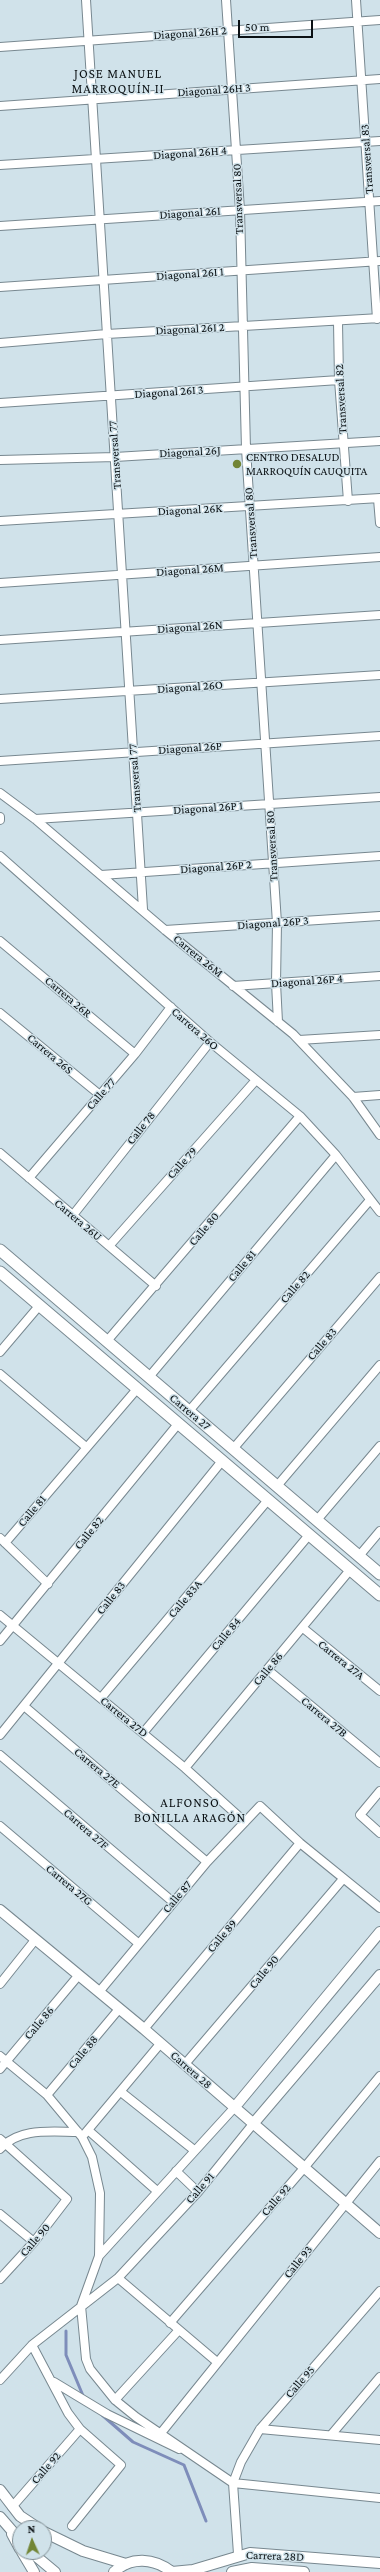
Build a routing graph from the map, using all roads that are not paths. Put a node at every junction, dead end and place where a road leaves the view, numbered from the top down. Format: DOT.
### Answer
graph roads {
  1 [pos="86,0"];
  2 [pos="226,0"];
  3 [pos="356,0"];
  4 [pos="380,20"];
  5 [pos="357,21"];
  6 [pos="227,31"];
  7 [pos="89,40"];
  8 [pos="0,47"];
  9 [pos="380,79"];
  10 [pos="361,80"];
  11 [pos="232,89"];
  12 [pos="93,99"];
  13 [pos="0,106"];
  14 [pos="380,141"];
  15 [pos="365,142"];
  16 [pos="236,150"];
  17 [pos="96,159"];
  18 [pos="0,165"];
  19 [pos="369,201"];
  20 [pos="380,201"];
  21 [pos="240,210"];
  22 [pos="100,219"];
  23 [pos="0,226"];
  24 [pos="377,262"];
  25 [pos="240,270"];
  26 [pos="104,280"];
  27 [pos="0,287"];
  28 [pos="379,318"];
  29 [pos="338,322"];
  30 [pos="243,326"];
  31 [pos="107,334"];
  32 [pos="0,343"];
  33 [pos="339,380"];
  34 [pos="243,387"];
  35 [pos="111,396"];
  36 [pos="0,403"];
  37 [pos="380,441"];
  38 [pos="344,443"];
  39 [pos="246,449"];
  40 [pos="115,457"];
  41 [pos="0,460"];
  42 [pos="379,498"];
  43 [pos="348,501"];
  44 [pos="251,506"];
  45 [pos="118,514"];
  46 [pos="0,521"];
  47 [pos="380,523"];
  48 [pos="380,557"];
  49 [pos="254,566"];
  50 [pos="122,575"];
  51 [pos="0,582"];
  52 [pos="380,615"];
  53 [pos="258,622"];
  54 [pos="126,632"];
  55 [pos="0,640"];
  56 [pos="380,675"];
  57 [pos="260,683"];
  58 [pos="129,691"];
  59 [pos="0,699"];
  60 [pos="380,736"];
  61 [pos="266,743"];
  62 [pos="133,752"];
  63 [pos="0,761"];
  64 [pos="0,793"];
  65 [pos="380,797"];
  66 [pos="270,804"];
  67 [pos="137,812"];
  68 [pos="0,817"];
  69 [pos="35,819"];
  70 [pos="0,820"];
  71 [pos="0,856"];
  72 [pos="380,856"];
  73 [pos="273,863"];
  74 [pos="141,872"];
  75 [pos="101,875"];
  76 [pos="143,909"];
  77 [pos="380,916"];
  78 [pos="278,923"];
  79 [pos="165,930"];
  80 [pos="0,941"];
  81 [pos="380,976"];
  82 [pos="276,983"];
  83 [pos="233,986"];
  84 [pos="171,1008"];
  85 [pos="1,1015"];
  86 [pos="278,1022"];
  87 [pos="380,1035"];
  88 [pos="299,1040"];
  89 [pos="210,1042"];
  90 [pos="135,1054"];
  91 [pos="256,1080"];
  92 [pos="100,1095"];
  93 [pos="380,1095"];
  94 [pos="353,1097"];
  95 [pos="300,1116"];
  96 [pos="380,1135"];
  97 [pos="0,1153"];
  98 [pos="336,1155"];
  99 [pos="29,1178"];
  100 [pos="370,1200"];
  101 [pos="380,1212"];
  102 [pos="72,1215"];
  103 [pos="109,1246"];
  104 [pos="0,1250"];
  105 [pos="0,1272"];
  106 [pos="380,1277"];
  107 [pos="156,1286"];
  108 [pos="39,1306"];
  109 [pos="107,1341"];
  110 [pos="0,1352"];
  111 [pos="380,1366"];
  112 [pos="0,1374"];
  113 [pos="149,1377"];
  114 [pos="137,1389"];
  115 [pos="189,1411"];
  116 [pos="178,1424"];
  117 [pos="380,1446"];
  118 [pos="86,1447"];
  119 [pos="233,1448"];
  120 [pos="222,1461"];
  121 [pos="277,1486"];
  122 [pos="268,1500"];
  123 [pos="317,1520"];
  124 [pos="380,1531"];
  125 [pos="309,1535"];
  126 [pos="2,1541"];
  127 [pos="359,1556"];
  128 [pos="350,1570"];
  129 [pos="380,1574"];
  130 [pos="48,1584"];
  131 [pos="380,1595"];
  132 [pos="0,1615"];
  133 [pos="13,1626"];
  134 [pos="303,1628"];
  135 [pos="0,1641"];
  136 [pos="58,1664"];
  137 [pos="268,1670"];
  138 [pos="380,1691"];
  139 [pos="101,1698"];
  140 [pos="24,1706"];
  141 [pos="143,1733"];
  142 [pos="0,1735"];
  143 [pos="0,1755"];
  144 [pos="380,1763"];
  145 [pos="185,1768"];
  146 [pos="380,1791"];
  147 [pos="245,1822"];
  148 [pos="0,1826"];
  149 [pos="380,1832"];
  150 [pos="300,1843"];
  151 [pos="207,1862"];
  152 [pos="343,1879"];
  153 [pos="173,1902"];
  154 [pos="380,1908"];
  155 [pos="0,1910"];
  156 [pos="380,1932"];
  157 [pos="35,1940"];
  158 [pos="138,1943"];
  159 [pos="380,1975"];
  160 [pos="78,1976"];
  161 [pos="0,1984"];
  162 [pos="99,1992"];
  163 [pos="120,2009"];
  164 [pos="144,2029"];
  165 [pos="160,2044"];
  166 [pos="2,2064"];
  167 [pos="185,2064"];
  168 [pos="380,2076"];
  169 [pos="121,2092"];
  170 [pos="48,2095"];
  171 [pos="234,2108"];
  172 [pos="253,2124"];
  173 [pos="88,2130"];
  174 [pos="80,2135"];
  175 [pos="2,2144"];
  176 [pos="194,2150"];
  177 [pos="380,2161"];
  178 [pos="304,2168"];
  179 [pos="176,2171"];
  180 [pos="157,2191"];
  181 [pos="198,2192"];
  182 [pos="345,2203"];
  183 [pos="0,2214"];
  184 [pos="380,2233"];
  185 [pos="34,2242"];
  186 [pos="99,2256"];
  187 [pos="118,2278"];
  188 [pos="0,2279"];
  189 [pos="380,2291"];
  190 [pos="81,2306"];
  191 [pos="170,2323"];
  192 [pos="178,2331"];
  193 [pos="32,2345"];
  194 [pos="217,2362"];
  195 [pos="380,2377"];
  196 [pos="0,2380"];
  197 [pos="53,2381"];
  198 [pos="115,2400"];
  199 [pos="80,2429"];
  200 [pos="260,2429"];
  201 [pos="161,2433"];
  202 [pos="331,2435"];
  203 [pos="380,2440"];
  204 [pos="196,2457"];
  205 [pos="233,2482"];
  206 [pos="0,2490"];
  207 [pos="380,2498"];
  208 [pos="12,2507"];
  209 [pos="2,2520"];
  210 [pos="26,2520"];
  211 [pos="72,2526"];
  212 [pos="12,2531"];
  213 [pos="12,2536"];
  214 [pos="52,2536"];
  215 [pos="238,2554"];
  216 [pos="25,2560"];
  217 [pos="40,2560"];
  218 [pos="380,2563"];
  219 [pos="126,2564"];
  220 [pos="29,2570"];
  221 [pos="54,2572"];
  222 [pos="114,2572"];
  223 [pos="172,2572"];
  224 [pos="232,2572"];
  225 [pos="304,2572"];
  1 -- 7 [label="street, Transversal 77"];
  2 -- 6 [label="street, Transversal 80"];
  3 -- 5 [label="street, Transversal 83"];
  4 -- 5 [label="street, Diagonal 26H 2"];
  5 -- 6 [label="street, Diagonal 26H 2"];
  5 -- 10 [label="street, Transversal 83"];
  6 -- 7 [label="street, Diagonal 26H 2"];
  6 -- 11 [label="street, Transversal 80"];
  7 -- 8 [label="street, Diagonal 26H 2"];
  7 -- 12 [label="street, Transversal 77"];
  9 -- 10 [label="street, Diagonal 26H 3"];
  10 -- 11 [label="street, Diagonal 26H 3"];
  10 -- 15 [label="street, Transversal 83"];
  11 -- 12 [label="street, Diagonal 26H 3"];
  11 -- 16 [label="street, Transversal 80"];
  12 -- 13 [label="street, Diagonal 26H 3"];
  12 -- 17 [label="street, Transversal 77"];
  14 -- 15 [label="street, Diagonal 26H 4"];
  15 -- 16 [label="street, Diagonal 26H 4"];
  15 -- 19 [label="street, Transversal 83"];
  16 -- 17 [label="street, Diagonal 26H 4"];
  16 -- 21 [label="street, Transversal 80"];
  17 -- 18 [label="street, Diagonal 26H 4"];
  17 -- 22 [label="street, Transversal 77"];
  19 -- 20 [label="street, Diagonal 26I"];
  19 -- 21 [label="street, Diagonal 26I"];
  19 -- 24 [label="street, Transversal 83"];
  21 -- 22 [label="street, Diagonal 26I"];
  21 -- 25 [label="street, Transversal 80"];
  22 -- 23 [label="street, Diagonal 26I"];
  22 -- 26 [label="street, Transversal 77"];
  24 -- 25 [label="street, Diagonal 26I 1"];
  24 -- 28 [label="street, Transversal 83"];
  25 -- 26 [label="street, Diagonal 26I 1"];
  25 -- 30 [label="street, Transversal 80"];
  26 -- 27 [label="street, Diagonal 26I 1"];
  26 -- 31 [label="street, Transversal 77"];
  28 -- 29 [label="street, Diagonal 26I 2"];
  29 -- 30 [label="street, Diagonal 26I 2"];
  29 -- 33 [label="street, Transversal 82"];
  30 -- 31 [label="street, Diagonal 26I 2"];
  30 -- 34 [label="street, Transversal 80"];
  31 -- 32 [label="street, Diagonal 26I 2"];
  31 -- 35 [label="street, Transversal 77"];
  33 -- 34 [label="street, Diagonal 26I 3"];
  33 -- 38 [label="street, Transversal 82"];
  34 -- 35 [label="street, Diagonal 26I 3"];
  34 -- 39 [label="street, Transversal 80"];
  35 -- 36 [label="street, Diagonal 26I 3"];
  35 -- 40 [label="street, Transversal 77"];
  37 -- 38 [label="street, Diagonal 26J"];
  38 -- 39 [label="street, Diagonal 26J"];
  38 -- 43 [label="street, Transversal 82"];
  39 -- 40 [label="street, Diagonal 26J"];
  39 -- 44 [label="street, Transversal 80"];
  40 -- 41 [label="street, Diagonal 26J"];
  40 -- 45 [label="street, Transversal 77"];
  42 -- 43 [label="street, Diagonal 26K"];
  42 -- 47 [label="street"];
  43 -- 44 [label="street, Diagonal 26K"];
  44 -- 45 [label="street, Diagonal 26K"];
  44 -- 49 [label="street, Transversal 80"];
  45 -- 46 [label="street, Diagonal 26K"];
  45 -- 50 [label="street, Transversal 77"];
  48 -- 49 [label="street, Diagonal 26M"];
  49 -- 50 [label="street, Diagonal 26M"];
  49 -- 53 [label="street, Transversal 80"];
  50 -- 51 [label="street, Diagonal 26M"];
  50 -- 54 [label="street, Transversal 77"];
  52 -- 53 [label="street, Diagonal 26N"];
  53 -- 54 [label="street, Diagonal 26N"];
  53 -- 57 [label="street, Transversal 80"];
  54 -- 55 [label="street, Diagonal 26N"];
  54 -- 58 [label="street, Transversal 77"];
  56 -- 57 [label="street, Diagonal 26O"];
  57 -- 58 [label="street, Diagonal 26O"];
  57 -- 61 [label="street, Transversal 80"];
  58 -- 59 [label="street, Diagonal 26O"];
  58 -- 62 [label="street, Transversal 77"];
  60 -- 61 [label="street, Diagonal 26P"];
  61 -- 62 [label="street, Diagonal 26P"];
  61 -- 66 [label="street, Transversal 80"];
  62 -- 63 [label="street, Diagonal 26P"];
  62 -- 67 [label="street, Transversal 77"];
  64 -- 69 [label="street, Carrera 26M"];
  65 -- 66 [label="street, Diagonal 26P 1"];
  66 -- 67 [label="street, Diagonal 26P 1"];
  66 -- 73 [label="street, Transversal 80"];
  67 -- 69 [label="street, Diagonal 26P 1"];
  67 -- 74 [label="street, Transversal 77"];
  68 -- 70 [label="street"];
  69 -- 75 [label="street, Carrera 26M"];
  71 -- 84 [label="street, Carrera 26O"];
  72 -- 73 [label="street, Diagonal 26P 2"];
  73 -- 74 [label="street, Diagonal 26P 2"];
  73 -- 78 [label="street, Transversal 80"];
  74 -- 75 [label="street, Diagonal 26P 2"];
  74 -- 76 [label="street, Transversal 77"];
  75 -- 76 [label="street, Carrera 26M"];
  76 -- 79 [label="street, Carrera 26M"];
  77 -- 78 [label="street, Diagonal 26P 3"];
  78 -- 79 [label="street, Diagonal 26P 3"];
  78 -- 82 [label="street, Transversal 80"];
  79 -- 83 [label="street, Carrera 26M"];
  80 -- 90 [label="street, Carrera 26R"];
  81 -- 82 [label="street, Diagonal 26P 4"];
  82 -- 83 [label="street, Diagonal 26P 4"];
  82 -- 86 [label="street, Transversal 80"];
  83 -- 86 [label="street, Carrera 26M"];
  84 -- 89 [label="street, Carrera 26O"];
  84 -- 90 [label="street, Calle 77"];
  85 -- 92 [label="street, Carrera 26S"];
  86 -- 88 [label="street, Carrera 26M"];
  87 -- 88 [label="street"];
  88 -- 94 [label="street, Carrera 26M"];
  89 -- 91 [label="street, Carrera 26O"];
  89 -- 102 [label="street, Calle 78"];
  90 -- 92 [label="street, Calle 77"];
  91 -- 95 [label="street, Carrera 26O"];
  91 -- 103 [label="street, Calle 79"];
  92 -- 99 [label="street, Calle 77"];
  93 -- 94 [label="street"];
  94 -- 96 [label="street, Carrera 26M"];
  95 -- 98 [label="street, Carrera 26O"];
  95 -- 107 [label="street, Calle 80"];
  97 -- 99 [label="street, Carrera 26U"];
  98 -- 100 [label="street, Carrera 26O"];
  98 -- 113 [label="street, Calle 81"];
  99 -- 102 [label="street, Carrera 26U"];
  100 -- 101 [label="street, Carrera 26O"];
  100 -- 115 [label="street, Calle 82"];
  102 -- 103 [label="street, Carrera 26U"];
  103 -- 107 [label="street, Carrera 26U"];
  104 -- 109 [label="main road, Carrera 27"];
  105 -- 108 [label="main road, Carrera 27"];
  106 -- 119 [label="street, Calle 83"];
  107 -- 109 [label="street, Calle 80"];
  108 -- 110 [label="street"];
  108 -- 114 [label="main road, Carrera 27"];
  109 -- 113 [label="main road, Carrera 27"];
  111 -- 121 [label="street"];
  112 -- 118 [label="street"];
  113 -- 115 [label="main road, Carrera 27"];
  114 -- 116 [label="main road, Carrera 27"];
  114 -- 118 [label="street, Calle 81"];
  115 -- 119 [label="main road, Carrera 27"];
  116 -- 120 [label="main road, Carrera 27"];
  116 -- 130 [label="street, Calle 82"];
  117 -- 123 [label="street"];
  118 -- 126 [label="street, Calle 81"];
  119 -- 121 [label="main road, Carrera 27"];
  120 -- 122 [label="main road, Carrera 27"];
  120 -- 136 [label="street, Calle 83"];
  121 -- 123 [label="main road, Carrera 27"];
  122 -- 125 [label="main road, Carrera 27"];
  122 -- 139 [label="street, Calle 83A"];
  123 -- 127 [label="main road, Carrera 27"];
  124 -- 127 [label="street"];
  125 -- 128 [label="main road, Carrera 27"];
  125 -- 141 [label="street, Calle 84"];
  126 -- 130 [label="street"];
  127 -- 129 [label="main road, Carrera 27"];
  128 -- 131 [label="main road, Carrera 27"];
  128 -- 134 [label="street, Calle 86"];
  130 -- 133 [label="street, Calle 82"];
  132 -- 133 [label="street, Carrera 27D"];
  133 -- 135 [label="street, Calle 82"];
  133 -- 136 [label="street, Carrera 27D"];
  134 -- 137 [label="street, Calle 86"];
  134 -- 138 [label="street, Carrera 27A"];
  136 -- 139 [label="street, Carrera 27D"];
  136 -- 140 [label="street, Calle 83"];
  137 -- 144 [label="street, Carrera 27B"];
  137 -- 145 [label="street, Calle 86"];
  139 -- 141 [label="street, Carrera 27D"];
  140 -- 142 [label="street, Calle 83"];
  140 -- 151 [label="street, Carrera 27E"];
  141 -- 145 [label="street, Carrera 27D"];
  143 -- 153 [label="street, Carrera 27F"];
  145 -- 147 [label="street, Carrera 27D"];
  146 -- 149 [label="street"];
  147 -- 150 [label="street, Calle 87"];
  147 -- 151 [label="street, Calle 87"];
  148 -- 158 [label="street, Carrera 27G"];
  150 -- 152 [label="street"];
  150 -- 164 [label="street, Calle 89"];
  151 -- 153 [label="street, Calle 87"];
  152 -- 154 [label="street"];
  152 -- 167 [label="street, Calle 90"];
  153 -- 158 [label="street, Calle 87"];
  155 -- 157 [label="street, Carrera 28"];
  156 -- 171 [label="street"];
  157 -- 160 [label="street, Carrera 28"];
  157 -- 161 [label="street"];
  158 -- 162 [label="street, Calle 87"];
  159 -- 172 [label="street, Calle 91"];
  160 -- 162 [label="street, Carrera 28"];
  160 -- 166 [label="street, Calle 86"];
  162 -- 163 [label="street, Carrera 28"];
  163 -- 164 [label="street, Carrera 28"];
  163 -- 170 [label="street, Calle 88"];
  164 -- 165 [label="street, Carrera 28"];
  165 -- 167 [label="street, Carrera 28"];
  165 -- 169 [label="street"];
  166 -- 170 [label="street"];
  167 -- 171 [label="street, Carrera 28"];
  168 -- 178 [label="street, Calle 92"];
  169 -- 173 [label="street"];
  169 -- 176 [label="street"];
  170 -- 174 [label="street"];
  171 -- 172 [label="street, Carrera 28"];
  171 -- 176 [label="street"];
  172 -- 178 [label="street, Carrera 28"];
  172 -- 181 [label="street, Calle 91"];
  173 -- 174 [label="street"];
  173 -- 180 [label="street"];
  174 -- 175 [label="street"];
  174 -- 186 [label="street"];
  175 -- 185 [label="street, Calle 90"];
  176 -- 179 [label="street"];
  177 -- 182 [label="street, Calle 93"];
  178 -- 182 [label="street, Carrera 28"];
  178 -- 191 [label="street, Calle 92"];
  179 -- 180 [label="street"];
  179 -- 181 [label="street"];
  180 -- 186 [label="street"];
  181 -- 187 [label="street, Calle 91"];
  182 -- 184 [label="street, Carrera 28"];
  182 -- 194 [label="street, Calle 93"];
  183 -- 185 [label="street"];
  185 -- 188 [label="street, Calle 90"];
  186 -- 190 [label="street"];
  187 -- 190 [label="street, Calle 91"];
  187 -- 191 [label="street"];
  189 -- 200 [label="street, Calle 95"];
  190 -- 193 [label="street, Calle 91"];
  190 -- 198 [label="street"];
  191 -- 192 [label="street"];
  192 -- 194 [label="street"];
  192 -- 198 [label="street"];
  193 -- 196 [label="street, Calle 91"];
  193 -- 197 [label="street"];
  194 -- 201 [label="street, Calle 93"];
  195 -- 202 [label="street"];
  197 -- 199 [label="street"];
  197 -- 204 [label="street"];
  198 -- 201 [label="street"];
  199 -- 208 [label="street, Calle 92"];
  199 -- 211 [label="street"];
  200 -- 202 [label="street"];
  200 -- 205 [label="street, Calle 95"];
  201 -- 204 [label="street"];
  202 -- 203 [label="street"];
  204 -- 205 [label="street"];
  205 -- 207 [label="street"];
  205 -- 215 [label="street"];
  206 -- 208 [label="street"];
  208 -- 210 [label="street"];
  209 -- 212 [label="street"];
  209 -- 213 [label="street"];
  214 -- 219 [label="street"];
  215 -- 218 [label="street, Carrera 28D"];
  215 -- 223 [label="street, Carrera 28D"];
  216 -- 220 [label="street"];
  217 -- 221 [label="street"];
  219 -- 222 [label="street"];
  219 -- 223 [label="street"];
  224 -- 225 [label="street, Carrera 28D"];
}
